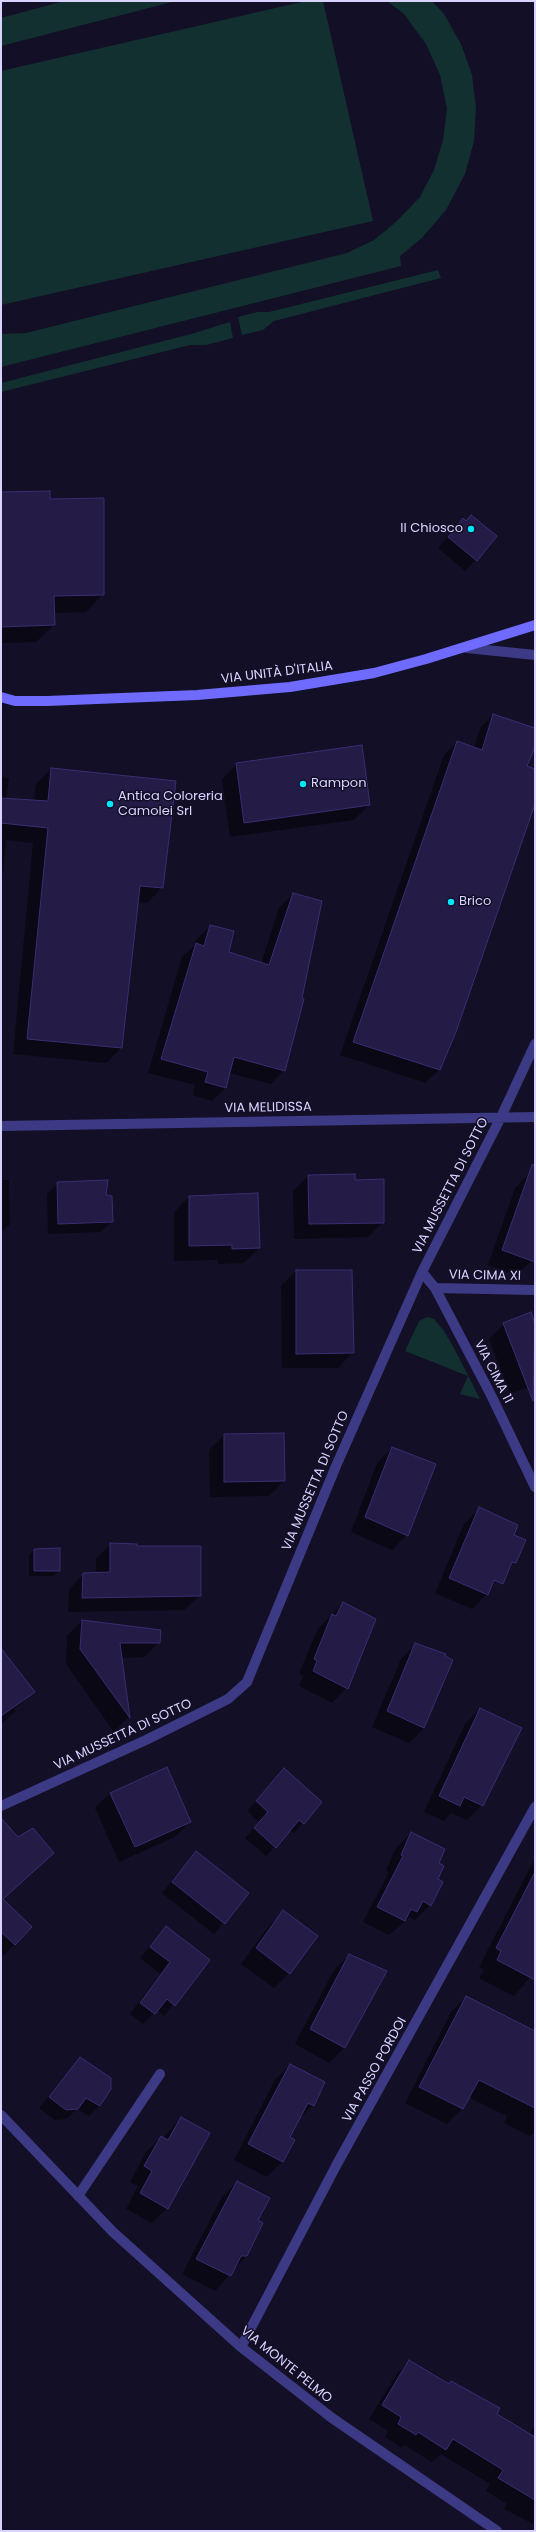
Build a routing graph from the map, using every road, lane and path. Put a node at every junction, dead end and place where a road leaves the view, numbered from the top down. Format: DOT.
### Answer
graph roads {
  1 [pos="535,625"];
  2 [pos="467,648"];
  3 [pos="535,656"];
  4 [pos="1,697"];
  5 [pos="15,701"];
  6 [pos="1,706"];
  7 [pos="535,1044"];
  8 [pos="501,1117"];
  9 [pos="535,1117"];
  10 [pos="1,1126"];
  11 [pos="422,1272"];
  12 [pos="435,1288"];
  13 [pos="535,1290"];
  14 [pos="535,1487"];
  15 [pos="1,1806"];
  16 [pos="535,1807"];
  17 [pos="160,2074"];
  18 [pos="1,2115"];
  19 [pos="78,2196"];
  20 [pos="241,2347"];
  21 [pos="497,2531"];
  1 -- 2 [label="main road, VIA UNITÀ D'ITALIA"];
  2 -- 3 [label="street"];
  2 -- 5 [label="main road, VIA UNITÀ D'ITALIA"];
  4 -- 5 [label="main road, VIA UNITÀ D'ITALIA"];
  5 -- 6 [label="main road, VIA UNITÀ D'ITALIA"];
  7 -- 8 [label="street, VIA MUSSETTA DI SOTTO"];
  8 -- 9 [label="street, VIA MELIDISSA"];
  8 -- 10 [label="street, VIA MELIDISSA"];
  8 -- 11 [label="street, VIA MUSSETTA DI SOTTO"];
  11 -- 12 [label="street, VIA CIMA 11"];
  11 -- 15 [label="street, VIA MUSSETTA DI SOTTO"];
  12 -- 13 [label="street, VIA CIMA XI"];
  12 -- 14 [label="street, VIA CIMA 11"];
  16 -- 20 [label="street, VIA PASSO PORDOI"];
  17 -- 19 [label="street"];
  18 -- 19 [label="street, VIA MONTE PELMO"];
  19 -- 20 [label="street, VIA MONTE PELMO"];
  20 -- 21 [label="street, VIA MONTE PELMO"];
}
